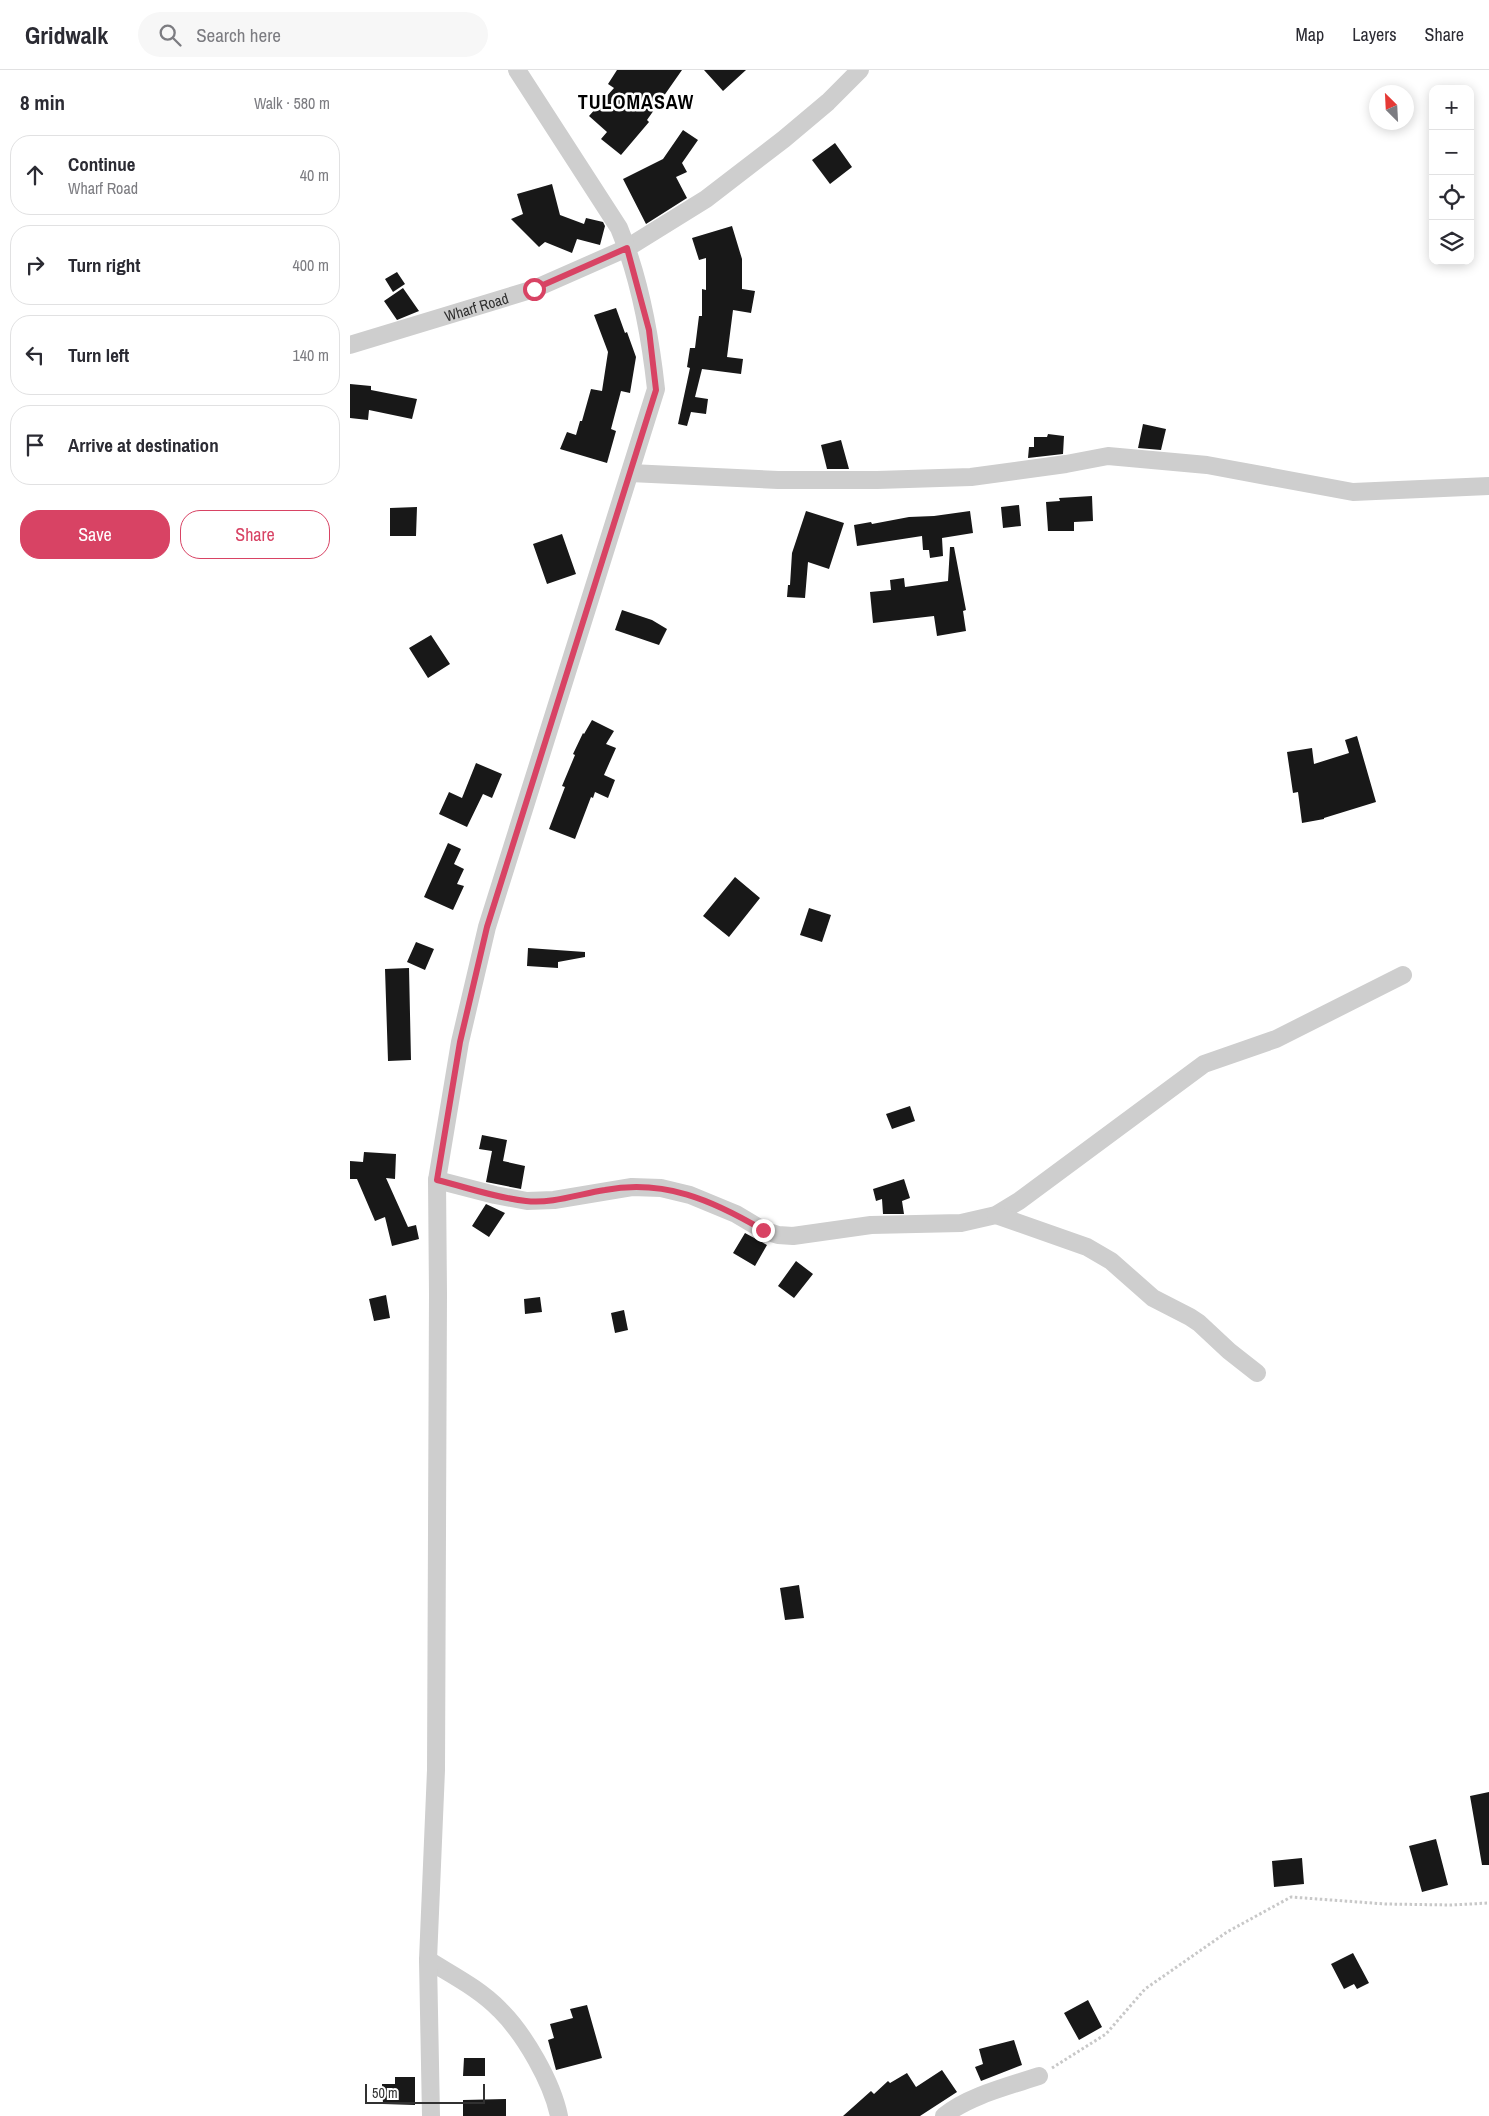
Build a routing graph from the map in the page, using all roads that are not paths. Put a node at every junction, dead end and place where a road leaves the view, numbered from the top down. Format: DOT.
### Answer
graph roads {
  1 [pos="517,70"];
  2 [pos="860,70"];
  3 [pos="627,248"];
  4 [pos="350,344"];
  5 [pos="630,473"];
  6 [pos="1489,486"];
  7 [pos="1403,976"];
  8 [pos="437,1180"];
  9 [pos="996,1214"];
  10 [pos="1257,1373"];
  11 [pos="428,1960"];
  12 [pos="1040,2076"];
  13 [pos="431,2116"];
  14 [pos="559,2116"];
  15 [pos="944,2116"];
  1 -- 3 [label="street"];
  2 -- 3 [label="street, Wharf Road"];
  3 -- 4 [label="street, Wharf Road"];
  3 -- 5 [label="street"];
  5 -- 6 [label="street"];
  5 -- 8 [label="street"];
  7 -- 9 [label="street"];
  8 -- 9 [label="street"];
  8 -- 11 [label="street"];
  9 -- 10 [label="street"];
  11 -- 13 [label="street"];
  11 -- 14 [label="street"];
  12 -- 15 [label="street"];
}
